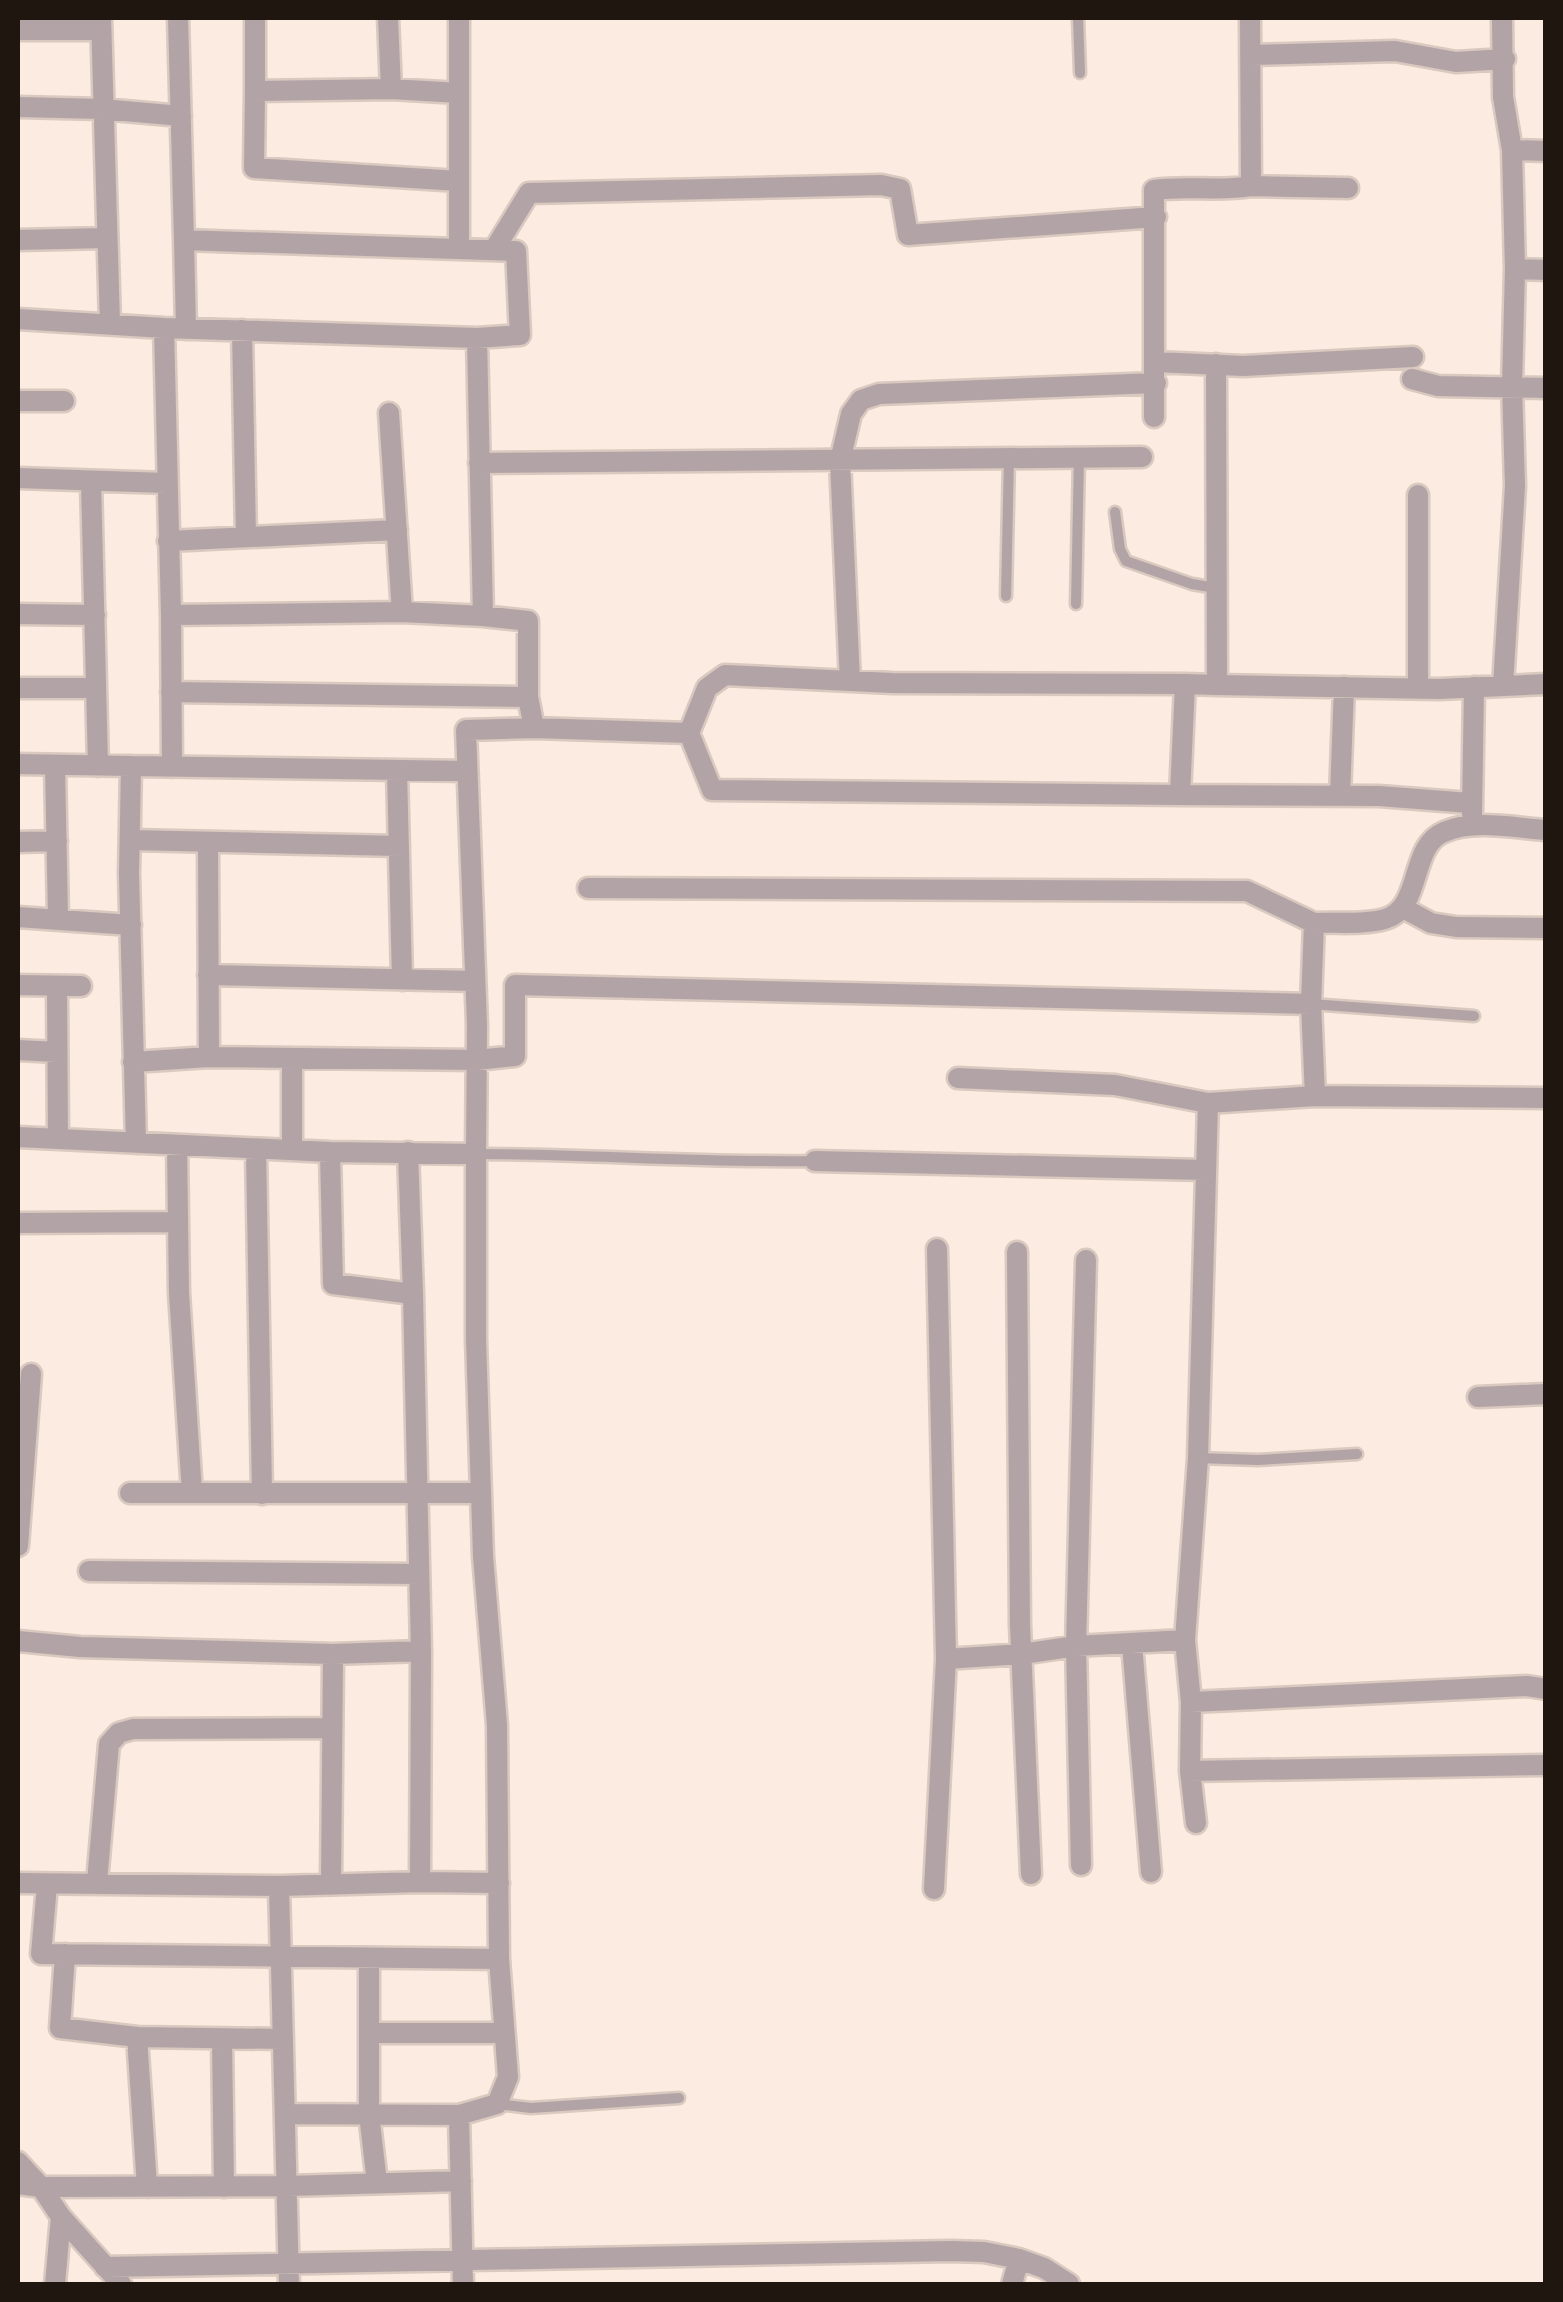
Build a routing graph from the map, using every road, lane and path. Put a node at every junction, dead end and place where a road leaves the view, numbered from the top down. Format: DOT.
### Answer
graph roads {
  1 [pos="178,18"];
  2 [pos="256,18"];
  3 [pos="388,18"];
  4 [pos="459,18"];
  5 [pos="1078,18"];
  6 [pos="1250,18"];
  7 [pos="1502,18"];
  8 [pos="101,24"];
  9 [pos="18,30"];
  10 [pos="1250,55"];
  11 [pos="1505,59"];
  12 [pos="1080,74"];
  13 [pos="391,89"];
  14 [pos="256,91"];
  15 [pos="459,93"];
  16 [pos="18,107"];
  17 [pos="102,109"];
  18 [pos="180,116"];
  19 [pos="1512,150"];
  20 [pos="1546,152"];
  21 [pos="459,182"];
  22 [pos="1251,186"];
  23 [pos="1348,188"];
  24 [pos="1156,216"];
  25 [pos="106,238"];
  26 [pos="18,240"];
  27 [pos="184,240"];
  28 [pos="459,249"];
  29 [pos="494,250"];
  30 [pos="1515,269"];
  31 [pos="1546,270"];
  32 [pos="18,319"];
  33 [pos="110,322"];
  34 [pos="164,328"];
  35 [pos="186,329"];
  36 [pos="242,330"];
  37 [pos="477,338"];
  38 [pos="1216,364"];
  39 [pos="1156,372"];
  40 [pos="1512,385"];
  41 [pos="1546,388"];
  42 [pos="64,400"];
  43 [pos="18,401"];
  44 [pos="389,413"];
  45 [pos="1154,417"];
  46 [pos="1142,457"];
  47 [pos="1009,458"];
  48 [pos="1079,458"];
  49 [pos="840,460"];
  50 [pos="479,463"];
  51 [pos="18,478"];
  52 [pos="91,482"];
  53 [pos="166,483"];
  54 [pos="1418,496"];
  55 [pos="1116,512"];
  56 [pos="397,530"];
  57 [pos="246,537"];
  58 [pos="168,540"];
  59 [pos="1216,588"];
  60 [pos="1006,596"];
  61 [pos="1076,604"];
  62 [pos="402,612"];
  63 [pos="18,614"];
  64 [pos="94,615"];
  65 [pos="171,615"];
  66 [pos="483,616"];
  67 [pos="850,682"];
  68 [pos="1185,684"];
  69 [pos="1546,684"];
  70 [pos="1217,685"];
  71 [pos="1344,686"];
  72 [pos="1503,686"];
  73 [pos="1474,687"];
  74 [pos="18,688"];
  75 [pos="96,688"];
  76 [pos="1418,688"];
  77 [pos="172,692"];
  78 [pos="528,696"];
  79 [pos="534,728"];
  80 [pos="689,733"];
  81 [pos="18,764"];
  82 [pos="56,766"];
  83 [pos="98,766"];
  84 [pos="131,766"];
  85 [pos="172,767"];
  86 [pos="397,770"];
  87 [pos="467,771"];
  88 [pos="1180,795"];
  89 [pos="1340,796"];
  90 [pos="1470,803"];
  91 [pos="1473,826"];
  92 [pos="1546,830"];
  93 [pos="131,840"];
  94 [pos="57,841"];
  95 [pos="18,842"];
  96 [pos="208,843"];
  97 [pos="399,846"];
  98 [pos="588,888"];
  99 [pos="1403,908"];
  100 [pos="18,916"];
  101 [pos="58,918"];
  102 [pos="1314,923"];
  103 [pos="131,925"];
  104 [pos="1546,928"];
  105 [pos="208,975"];
  106 [pos="402,980"];
  107 [pos="476,981"];
  108 [pos="18,984"];
  109 [pos="57,986"];
  110 [pos="81,986"];
  111 [pos="1312,1004"];
  112 [pos="1474,1016"];
  113 [pos="18,1050"];
  114 [pos="58,1052"];
  115 [pos="209,1057"];
  116 [pos="292,1058"];
  117 [pos="477,1060"];
  118 [pos="133,1062"];
  119 [pos="958,1078"];
  120 [pos="1315,1096"];
  121 [pos="1546,1098"];
  122 [pos="1208,1103"];
  123 [pos="18,1137"];
  124 [pos="58,1139"];
  125 [pos="136,1144"];
  126 [pos="177,1145"];
  127 [pos="256,1149"];
  128 [pos="292,1150"];
  129 [pos="330,1152"];
  130 [pos="408,1152"];
  131 [pos="476,1154"];
  132 [pos="815,1162"];
  133 [pos="1206,1170"];
  134 [pos="18,1222"];
  135 [pos="178,1222"];
  136 [pos="938,1249"];
  137 [pos="1017,1252"];
  138 [pos="1086,1260"];
  139 [pos="413,1294"];
  140 [pos="32,1374"];
  141 [pos="1546,1394"];
  142 [pos="1478,1397"];
  143 [pos="1357,1454"];
  144 [pos="1198,1458"];
  145 [pos="20,1492"];
  146 [pos="130,1493"];
  147 [pos="192,1493"];
  148 [pos="481,1493"];
  149 [pos="262,1494"];
  150 [pos="418,1496"];
  151 [pos="18,1546"];
  152 [pos="89,1571"];
  153 [pos="420,1574"];
  154 [pos="1185,1640"];
  155 [pos="18,1641"];
  156 [pos="1132,1644"];
  157 [pos="1076,1646"];
  158 [pos="421,1651"];
  159 [pos="332,1654"];
  160 [pos="1022,1654"];
  161 [pos="946,1659"];
  162 [pos="1546,1689"];
  163 [pos="1191,1702"];
  164 [pos="332,1728"];
  165 [pos="1546,1765"];
  166 [pos="1190,1771"];
  167 [pos="1196,1823"];
  168 [pos="1081,1865"];
  169 [pos="1151,1872"];
  170 [pos="1031,1874"];
  171 [pos="97,1882"];
  172 [pos="420,1882"];
  173 [pos="18,1883"];
  174 [pos="498,1883"];
  175 [pos="47,1884"];
  176 [pos="331,1884"];
  177 [pos="279,1886"];
  178 [pos="934,1889"];
  179 [pos="65,1954"];
  180 [pos="281,1958"];
  181 [pos="369,1958"];
  182 [pos="499,1959"];
  183 [pos="369,2033"];
  184 [pos="504,2033"];
  185 [pos="137,2037"];
  186 [pos="283,2039"];
  187 [pos="222,2040"];
  188 [pos="679,2098"];
  189 [pos="497,2104"];
  190 [pos="285,2114"];
  191 [pos="369,2114"];
  192 [pos="459,2115"];
  193 [pos="18,2162"];
  194 [pos="461,2181"];
  195 [pos="18,2184"];
  196 [pos="377,2184"];
  197 [pos="147,2186"];
  198 [pos="224,2186"];
  199 [pos="287,2186"];
  200 [pos="40,2187"];
  201 [pos="61,2217"];
  202 [pos="1019,2259"];
  203 [pos="463,2261"];
  204 [pos="288,2262"];
  205 [pos="105,2266"];
  206 [pos="55,2284"];
  207 [pos="121,2284"];
  208 [pos="289,2284"];
  209 [pos="464,2284"];
  210 [pos="1012,2284"];
  211 [pos="1069,2284"];
  1 -- 18 [label="street"];
  2 -- 14 [label="street"];
  3 -- 13 [label="street"];
  4 -- 15 [label="street"];
  5 -- 12 [label="lane"];
  6 -- 10 [label="street"];
  7 -- 11 [label="street"];
  8 -- 9 [label="street"];
  8 -- 17 [label="street"];
  10 -- 11 [label="street"];
  10 -- 22 [label="street"];
  11 -- 19 [label="street"];
  13 -- 14 [label="street"];
  13 -- 15 [label="street"];
  14 -- 21 [label="street"];
  15 -- 21 [label="street"];
  16 -- 17 [label="street"];
  17 -- 18 [label="street"];
  17 -- 25 [label="street"];
  18 -- 27 [label="street"];
  19 -- 20 [label="street"];
  19 -- 30 [label="street"];
  21 -- 28 [label="street"];
  22 -- 23 [label="street"];
  22 -- 24 [label="street"];
  24 -- 29 [label="street"];
  24 -- 39 [label="street"];
  25 -- 26 [label="street"];
  25 -- 33 [label="street"];
  27 -- 28 [label="street"];
  27 -- 35 [label="street"];
  28 -- 29 [label="street"];
  29 -- 37 [label="street"];
  30 -- 31 [label="street"];
  30 -- 40 [label="street"];
  32 -- 33 [label="street"];
  33 -- 34 [label="street"];
  34 -- 35 [label="street"];
  34 -- 53 [label="street"];
  35 -- 36 [label="street"];
  36 -- 37 [label="street"];
  36 -- 57 [label="street"];
  37 -- 50 [label="street"];
  38 -- 39 [label="street"];
  38 -- 40 [label="street"];
  38 -- 59 [label="street"];
  39 -- 45 [label="street"];
  39 -- 49 [label="street"];
  40 -- 41 [label="street"];
  40 -- 72 [label="street"];
  42 -- 43 [label="street"];
  44 -- 56 [label="street"];
  46 -- 48 [label="street"];
  47 -- 48 [label="street"];
  47 -- 49 [label="street"];
  47 -- 60 [label="lane"];
  48 -- 61 [label="lane"];
  49 -- 50 [label="street"];
  49 -- 67 [label="street"];
  50 -- 66 [label="street"];
  51 -- 52 [label="street"];
  52 -- 53 [label="street"];
  52 -- 64 [label="street"];
  53 -- 58 [label="street"];
  54 -- 76 [label="street"];
  55 -- 59 [label="lane"];
  56 -- 57 [label="street"];
  56 -- 62 [label="street"];
  57 -- 58 [label="street"];
  58 -- 65 [label="street"];
  59 -- 70 [label="street"];
  62 -- 65 [label="street"];
  62 -- 66 [label="street"];
  63 -- 64 [label="street"];
  64 -- 75 [label="street"];
  65 -- 77 [label="street"];
  66 -- 78 [label="street"];
  67 -- 68 [label="street"];
  67 -- 80 [label="street"];
  68 -- 70 [label="street"];
  68 -- 88 [label="street"];
  69 -- 72 [label="street"];
  70 -- 71 [label="street"];
  71 -- 76 [label="street"];
  71 -- 89 [label="street"];
  72 -- 73 [label="street"];
  73 -- 76 [label="street"];
  73 -- 90 [label="street"];
  74 -- 75 [label="street"];
  75 -- 83 [label="street"];
  77 -- 78 [label="street"];
  77 -- 85 [label="street"];
  78 -- 79 [label="street"];
  79 -- 80 [label="street"];
  79 -- 87 [label="street"];
  80 -- 88 [label="street"];
  81 -- 82 [label="street"];
  82 -- 83 [label="street"];
  82 -- 94 [label="street"];
  83 -- 84 [label="street"];
  84 -- 85 [label="street"];
  84 -- 93 [label="street"];
  85 -- 86 [label="street"];
  86 -- 87 [label="street"];
  86 -- 97 [label="street"];
  87 -- 107 [label="street"];
  88 -- 89 [label="street"];
  89 -- 90 [label="street"];
  90 -- 91 [label="street"];
  91 -- 92 [label="street"];
  91 -- 99 [label="street"];
  93 -- 96 [label="street"];
  93 -- 103 [label="street"];
  94 -- 95 [label="street"];
  94 -- 101 [label="street"];
  96 -- 97 [label="street"];
  96 -- 105 [label="street"];
  97 -- 106 [label="street"];
  98 -- 102 [label="street"];
  99 -- 102 [label="street"];
  99 -- 104 [label="street"];
  100 -- 101 [label="street"];
  101 -- 103 [label="street"];
  102 -- 111 [label="street"];
  103 -- 118 [label="street"];
  105 -- 106 [label="street"];
  105 -- 115 [label="street"];
  106 -- 107 [label="street"];
  107 -- 117 [label="street"];
  108 -- 109 [label="street"];
  109 -- 110 [label="street"];
  109 -- 114 [label="street"];
  111 -- 112 [label="lane"];
  111 -- 117 [label="street"];
  111 -- 120 [label="street"];
  113 -- 114 [label="street"];
  114 -- 124 [label="street"];
  115 -- 116 [label="street"];
  115 -- 118 [label="street"];
  116 -- 117 [label="street"];
  116 -- 128 [label="street"];
  117 -- 131 [label="street"];
  118 -- 125 [label="street"];
  119 -- 122 [label="street"];
  120 -- 121 [label="street"];
  120 -- 122 [label="street"];
  122 -- 133 [label="street"];
  123 -- 124 [label="street"];
  124 -- 125 [label="street"];
  125 -- 126 [label="street"];
  126 -- 127 [label="street"];
  126 -- 135 [label="street"];
  127 -- 128 [label="street"];
  127 -- 149 [label="street"];
  128 -- 129 [label="street"];
  129 -- 130 [label="street"];
  129 -- 139 [label="street"];
  130 -- 131 [label="street"];
  130 -- 139 [label="street"];
  131 -- 132 [label="lane"];
  131 -- 148 [label="street"];
  132 -- 133 [label="street"];
  133 -- 144 [label="street"];
  134 -- 135 [label="street"];
  135 -- 147 [label="street"];
  136 -- 161 [label="street"];
  137 -- 160 [label="street"];
  138 -- 157 [label="street"];
  139 -- 150 [label="street"];
  140 -- 145 [label="street"];
  141 -- 142 [label="street"];
  143 -- 144 [label="lane"];
  144 -- 154 [label="street"];
  145 -- 151 [label="street"];
  146 -- 147 [label="street"];
  147 -- 149 [label="street"];
  148 -- 150 [label="street"];
  148 -- 174 [label="street"];
  149 -- 150 [label="street"];
  150 -- 153 [label="street"];
  152 -- 153 [label="street"];
  153 -- 158 [label="street"];
  154 -- 156 [label="street"];
  154 -- 163 [label="street"];
  155 -- 159 [label="street"];
  156 -- 157 [label="street"];
  156 -- 169 [label="street"];
  157 -- 160 [label="street"];
  157 -- 168 [label="street"];
  158 -- 159 [label="street"];
  158 -- 172 [label="street"];
  159 -- 164 [label="street"];
  160 -- 161 [label="street"];
  160 -- 170 [label="street"];
  161 -- 178 [label="street"];
  162 -- 163 [label="street"];
  163 -- 166 [label="street"];
  164 -- 171 [label="street"];
  164 -- 176 [label="street"];
  165 -- 166 [label="street"];
  166 -- 167 [label="street"];
  171 -- 175 [label="street"];
  171 -- 177 [label="street"];
  172 -- 174 [label="street"];
  172 -- 176 [label="street"];
  173 -- 175 [label="street"];
  174 -- 182 [label="street"];
  175 -- 179 [label="street"];
  176 -- 177 [label="street"];
  177 -- 180 [label="street"];
  179 -- 180 [label="street"];
  179 -- 185 [label="street"];
  180 -- 181 [label="street"];
  180 -- 186 [label="street"];
  181 -- 182 [label="street"];
  181 -- 183 [label="street"];
  182 -- 184 [label="street"];
  183 -- 184 [label="street"];
  183 -- 191 [label="street"];
  184 -- 189 [label="street"];
  185 -- 187 [label="street"];
  185 -- 197 [label="street"];
  186 -- 187 [label="street"];
  186 -- 190 [label="street"];
  187 -- 198 [label="street"];
  188 -- 189 [label="lane"];
  189 -- 192 [label="street"];
  190 -- 191 [label="street"];
  190 -- 199 [label="street"];
  191 -- 192 [label="street"];
  191 -- 196 [label="street"];
  192 -- 194 [label="street"];
  193 -- 200 [label="street"];
  194 -- 196 [label="street"];
  194 -- 203 [label="street"];
  195 -- 200 [label="street"];
  196 -- 199 [label="street"];
  197 -- 198 [label="street"];
  197 -- 200 [label="street"];
  198 -- 199 [label="street"];
  199 -- 204 [label="street"];
  200 -- 201 [label="street"];
  201 -- 205 [label="street"];
  201 -- 206 [label="street"];
  202 -- 203 [label="street"];
  202 -- 210 [label="street"];
  202 -- 211 [label="street"];
  203 -- 204 [label="street"];
  203 -- 209 [label="street"];
  204 -- 205 [label="street"];
  204 -- 208 [label="street"];
  205 -- 207 [label="street"];
}
